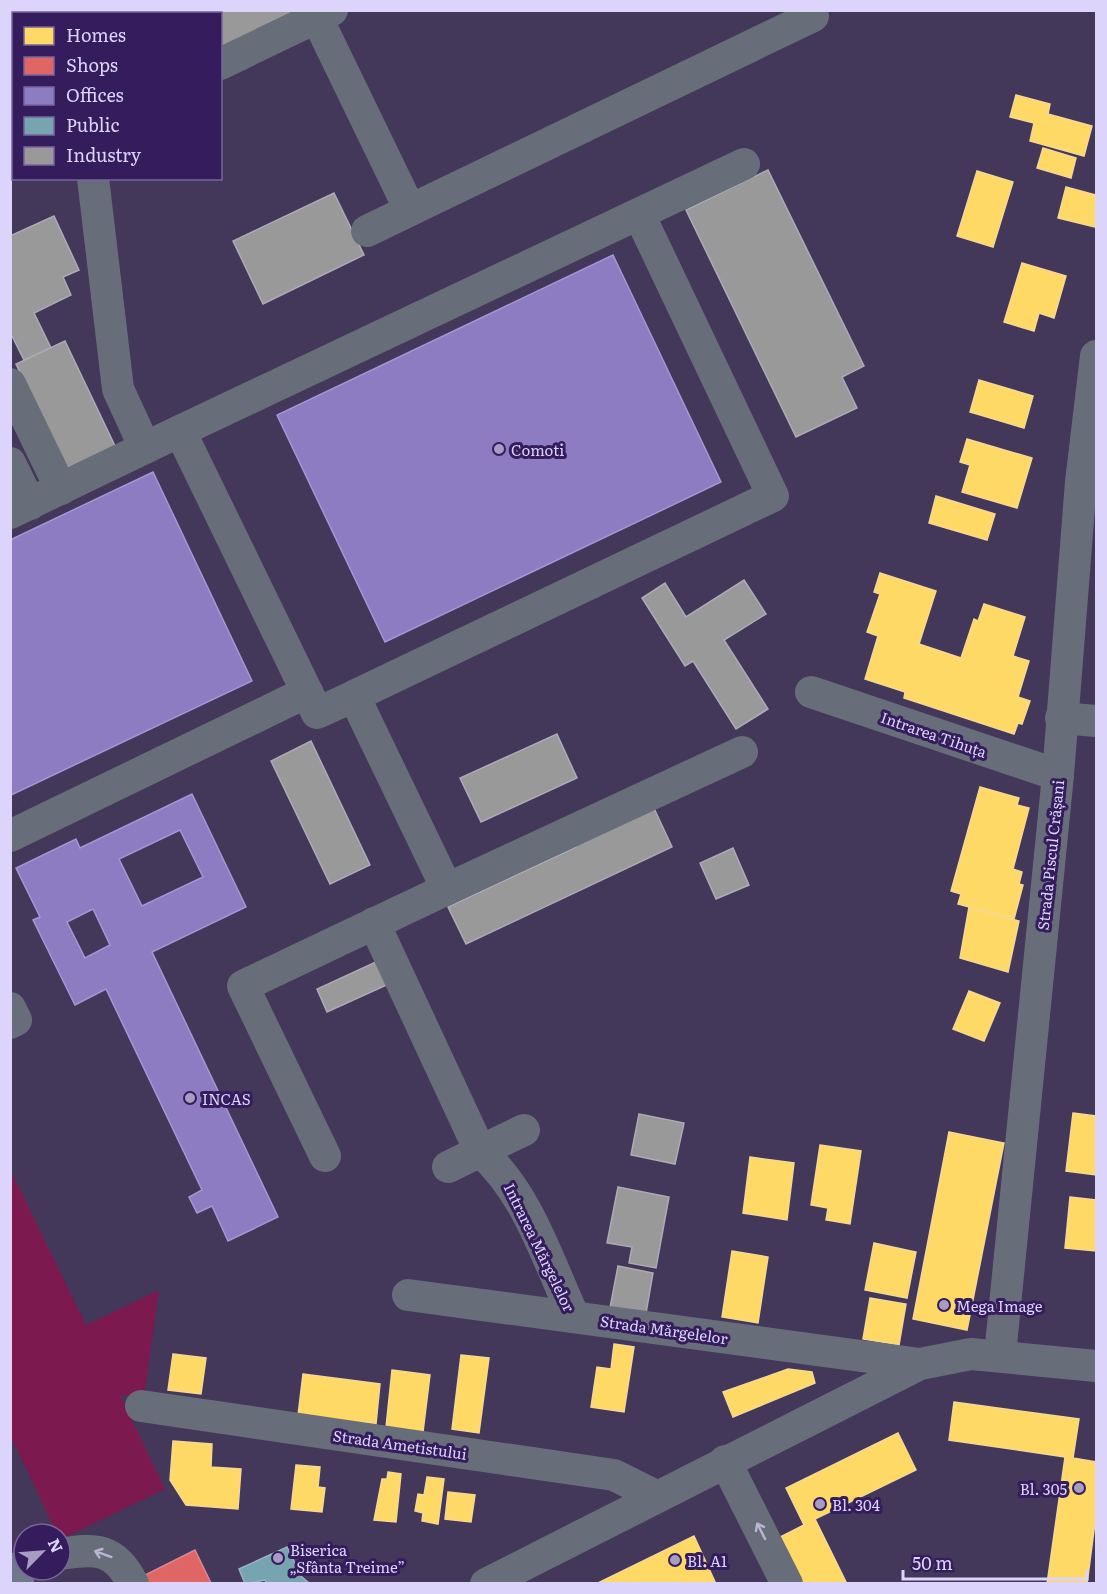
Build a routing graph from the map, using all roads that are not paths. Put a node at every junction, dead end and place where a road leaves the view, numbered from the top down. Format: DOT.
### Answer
graph roads {
  1 [pos="324,14"];
  2 [pos="813,16"];
  3 [pos="222,63"];
  4 [pos="744,164"];
  5 [pos="93,180"];
  6 [pos="410,210"];
  7 [pos="639,214"];
  8 [pos="367,231"];
  9 [pos="1096,356"];
  10 [pos="10,384"];
  11 [pos="180,431"];
  12 [pos="145,448"];
  13 [pos="10,463"];
  14 [pos="61,489"];
  15 [pos="20,508"];
  16 [pos="307,692"];
  17 [pos="811,692"];
  18 [pos="359,694"];
  19 [pos="1061,718"];
  20 [pos="1096,721"];
  21 [pos="742,752"];
  22 [pos="1058,775"];
  23 [pos="10,836"];
  24 [pos="447,889"];
  25 [pos="374,923"];
  26 [pos="10,1008"];
  27 [pos="10,1023"];
  28 [pos="524,1130"];
  29 [pos="480,1151"];
  30 [pos="325,1156"];
  31 [pos="448,1167"];
  32 [pos="408,1294"];
  33 [pos="574,1317"];
  34 [pos="1000,1355"];
  35 [pos="921,1364"];
  36 [pos="1096,1366"];
  37 [pos="141,1406"];
  38 [pos="725,1461"];
  39 [pos="656,1496"];
  40 [pos="72,1553"];
  41 [pos="10,1569"];
  42 [pos="18,1584"];
  43 [pos="133,1584"];
  44 [pos="486,1584"];
  45 [pos="787,1584"];
  1 -- 3 [label="street"];
  1 -- 6 [label="street"];
  2 -- 6 [label="street"];
  4 -- 7 [label="street"];
  5 -- 12 [label="street"];
  6 -- 8 [label="street"];
  7 -- 11 [label="street"];
  7 -- 18 [label="street"];
  9 -- 19 [label="street, Strada Piscul Crășani"];
  10 -- 14 [label="street"];
  11 -- 12 [label="street"];
  11 -- 16 [label="street"];
  12 -- 14 [label="street"];
  13 -- 15 [label="street"];
  14 -- 15 [label="street"];
  16 -- 18 [label="street"];
  16 -- 23 [label="street"];
  17 -- 22 [label="street, Intrarea Tihuța"];
  18 -- 24 [label="street"];
  19 -- 20 [label="street"];
  19 -- 22 [label="street, Strada Piscul Crășani"];
  21 -- 24 [label="street"];
  22 -- 34 [label="street, Strada Piscul Crășani"];
  24 -- 25 [label="street"];
  25 -- 29 [label="street, Intrarea Mărgelelor"];
  25 -- 30 [label="street"];
  26 -- 27 [label="street"];
  28 -- 29 [label="street"];
  29 -- 31 [label="street"];
  29 -- 33 [label="street, Intrarea Mărgelelor"];
  32 -- 33 [label="street, Strada Mărgelelor"];
  33 -- 35 [label="street, Strada Mărgelelor"];
  34 -- 35 [label="street, Strada Mărgelelor"];
  34 -- 36 [label="street, Strada Mărgelelor"];
  35 -- 38 [label="street, Strada Mărgelelor"];
  37 -- 39 [label="street, Strada Ametistului"];
  38 -- 39 [label="street, Strada Mărgelelor"];
  45 -- 38 [label="street, one-way"];
  39 -- 44 [label="street, Strada Mărgelelor"];
  43 -- 40 [label="street, one-way"];
  41 -- 42 [label="main road"];
}
